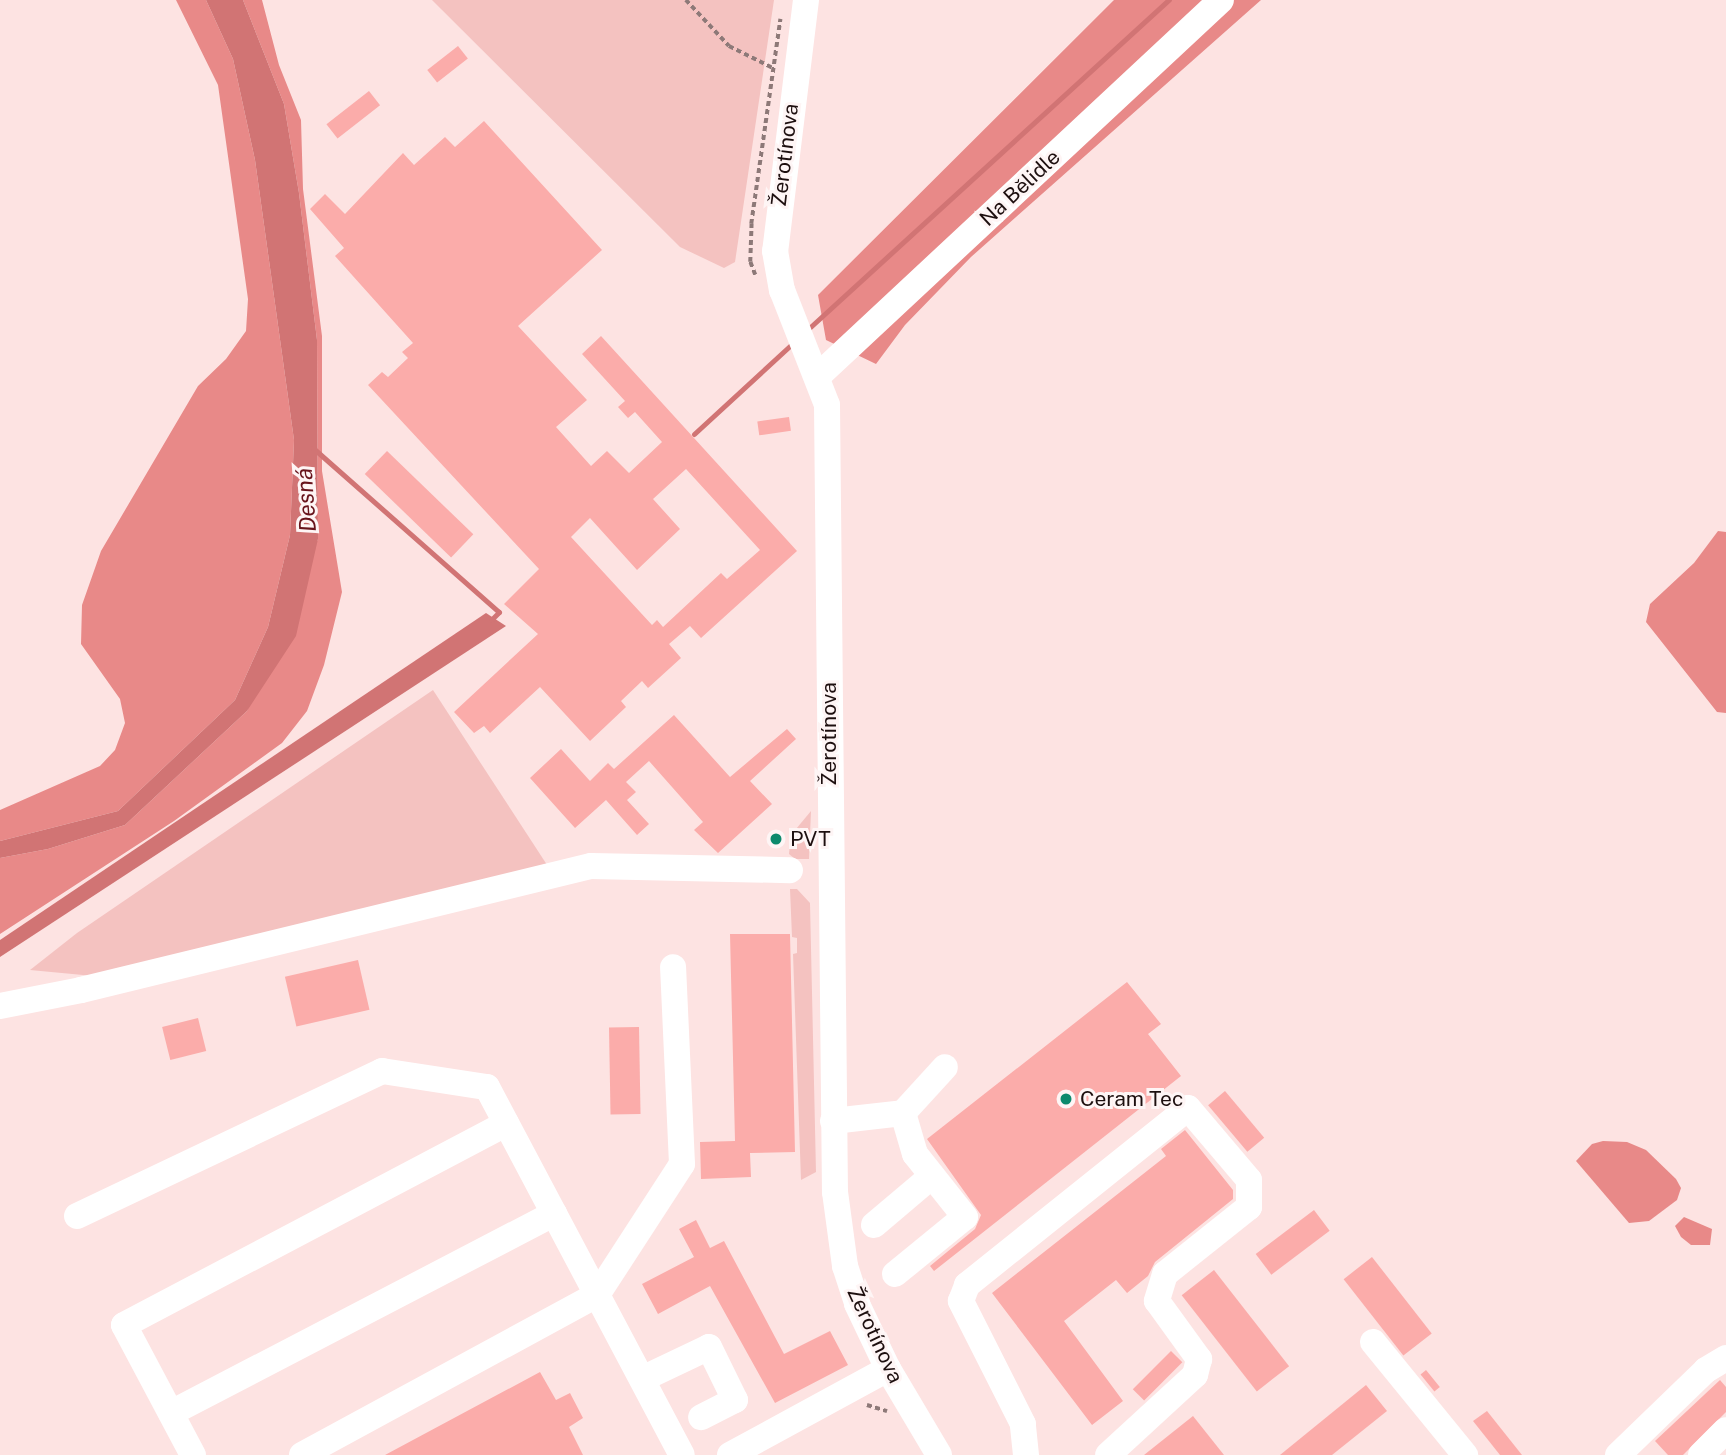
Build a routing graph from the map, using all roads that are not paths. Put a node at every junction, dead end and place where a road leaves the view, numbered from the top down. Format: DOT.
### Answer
graph roads {
  1 [pos="806,0"];
  2 [pos="1222,0"];
  3 [pos="818,376"];
  4 [pos="790,870"];
  5 [pos="673,967"];
  6 [pos="0,1006"];
  7 [pos="945,1067"];
  8 [pos="903,1113"];
  9 [pos="833,1121"];
  10 [pos="506,1124"];
  11 [pos="932,1176"];
  12 [pos="554,1214"];
  13 [pos="77,1216"];
  14 [pos="874,1225"];
  15 [pos="895,1274"];
  16 [pos="597,1294"];
  17 [pos="1373,1342"];
  18 [pos="1726,1358"];
  19 [pos="888,1369"];
  20 [pos="642,1379"];
  21 [pos="171,1413"];
  22 [pos="701,1417"];
  23 [pos="1726,1430"];
  24 [pos="193,1455"];
  25 [pos="302,1455"];
  26 [pos="682,1455"];
  27 [pos="730,1455"];
  28 [pos="939,1455"];
  29 [pos="1026,1455"];
  30 [pos="1108,1455"];
  31 [pos="1465,1455"];
  32 [pos="1618,1455"];
  33 [pos="1701,1455"];
  1 -- 3 [label="street, Žerotínova"];
  2 -- 3 [label="street, Na Bělidle"];
  3 -- 9 [label="street, Žerotínova"];
  4 -- 6 [label="street"];
  5 -- 16 [label="street"];
  7 -- 8 [label="street"];
  8 -- 9 [label="street"];
  8 -- 11 [label="street"];
  9 -- 19 [label="street, Žerotínova"];
  10 -- 12 [label="street"];
  10 -- 13 [label="street"];
  10 -- 21 [label="street"];
  11 -- 14 [label="street"];
  11 -- 15 [label="street"];
  12 -- 16 [label="street"];
  12 -- 21 [label="street"];
  16 -- 20 [label="street"];
  16 -- 25 [label="street"];
  17 -- 31 [label="street"];
  18 -- 32 [label="street"];
  19 -- 27 [label="street"];
  19 -- 28 [label="street, Žerotínova"];
  20 -- 22 [label="street"];
  20 -- 26 [label="street"];
  21 -- 24 [label="street"];
  23 -- 33 [label="street"];
  29 -- 30 [label="street"];
}
